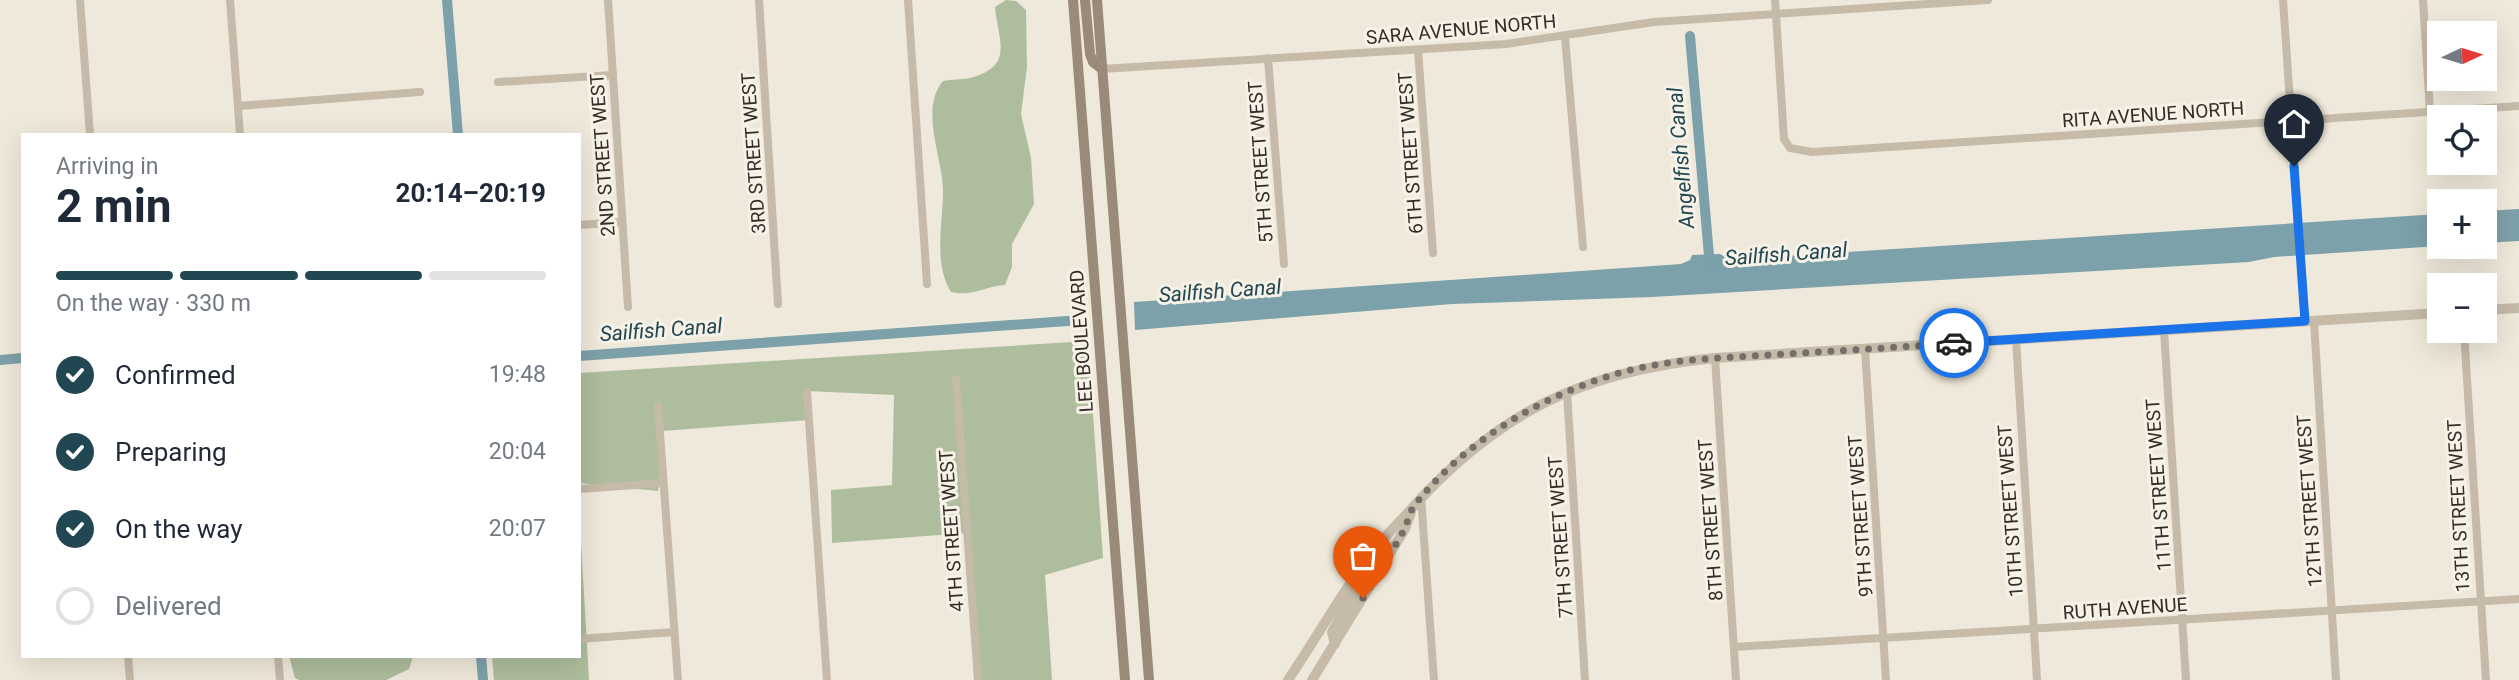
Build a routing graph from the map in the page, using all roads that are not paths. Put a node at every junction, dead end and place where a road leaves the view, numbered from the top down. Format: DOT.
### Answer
graph roads {
  1 [pos="80,0"];
  2 [pos="230,0"];
  3 [pos="608,0"];
  4 [pos="759,0"];
  5 [pos="908,0"];
  6 [pos="1073,0"];
  7 [pos="1085,0"];
  8 [pos="1097,0"];
  9 [pos="1775,0"];
  10 [pos="1988,0"];
  11 [pos="2283,0"];
  12 [pos="2423,0"];
  13 [pos="1776,15"];
  14 [pos="1565,37"];
  15 [pos="1419,50"];
  16 [pos="1268,58"];
  17 [pos="1102,69"];
  18 [pos="613,75"];
  19 [pos="498,82"];
  20 [pos="420,92"];
  21 [pos="2430,105"];
  22 [pos="238,106"];
  23 [pos="2519,106"];
  24 [pos="2497,107"];
  25 [pos="2427,112"];
  26 [pos="2291,121"];
  27 [pos="90,133"];
  28 [pos="240,133"];
  29 [pos="622,222"];
  30 [pos="581,225"];
  31 [pos="1583,247"];
  32 [pos="1433,253"];
  33 [pos="1284,264"];
  34 [pos="927,284"];
  35 [pos="778,304"];
  36 [pos="628,307"];
  37 [pos="2519,308"];
  38 [pos="2497,309"];
  39 [pos="2427,314"];
  40 [pos="2309,321"];
  41 [pos="2164,330"];
  42 [pos="2016,339"];
  43 [pos="2464,343"];
  44 [pos="1865,349"];
  45 [pos="1715,358"];
  46 [pos="956,379"];
  47 [pos="807,391"];
  48 [pos="1567,392"];
  49 [pos="658,406"];
  50 [pos="663,483"];
  51 [pos="581,489"];
  52 [pos="1422,497"];
  53 [pos="1412,509"];
  54 [pos="1367,560"];
  55 [pos="2519,599"];
  56 [pos="2480,602"];
  57 [pos="2332,611"];
  58 [pos="2182,620"];
  59 [pos="2034,630"];
  60 [pos="674,632"];
  61 [pos="581,639"];
  62 [pos="1884,640"];
  63 [pos="1335,644"];
  64 [pos="1310,647"];
  65 [pos="1734,648"];
  66 [pos="128,658"];
  67 [pos="278,658"];
  68 [pos="130,680"];
  69 [pos="280,680"];
  70 [pos="678,680"];
  71 [pos="827,680"];
  72 [pos="978,680"];
  73 [pos="1125,680"];
  74 [pos="1149,680"];
  75 [pos="1288,680"];
  76 [pos="1312,680"];
  77 [pos="1434,680"];
  78 [pos="1586,680"];
  79 [pos="1736,680"];
  80 [pos="1886,680"];
  81 [pos="2037,680"];
  82 [pos="2186,680"];
  83 [pos="2336,680"];
  84 [pos="2486,680"];
  1 -- 27 [label="street"];
  2 -- 22 [label="street"];
  3 -- 18 [label="street, 2ND STREET WEST"];
  4 -- 35 [label="street, 3RD STREET WEST"];
  5 -- 34 [label="street"];
  6 -- 73 [label="main road, LEE BOULEVARD"];
  7 -- 17 [label="main road"];
  8 -- 17 [label="main road"];
  9 -- 13 [label="street"];
  10 -- 13 [label="street, SARA AVENUE NORTH"];
  11 -- 26 [label="street, 12TH STREET WEST"];
  12 -- 21 [label="street"];
  13 -- 14 [label="street, SARA AVENUE NORTH"];
  13 -- 26 [label="street, RITA AVENUE NORTH"];
  14 -- 15 [label="street, SARA AVENUE NORTH"];
  14 -- 31 [label="street"];
  15 -- 16 [label="street, SARA AVENUE NORTH"];
  15 -- 32 [label="street, 6TH STREET WEST"];
  16 -- 17 [label="street, SARA AVENUE NORTH"];
  16 -- 33 [label="street, 5TH STREET WEST"];
  17 -- 74 [label="main road"];
  18 -- 19 [label="street"];
  18 -- 29 [label="street, 2ND STREET WEST"];
  20 -- 22 [label="street"];
  22 -- 28 [label="street"];
  23 -- 24 [label="street, RITA AVENUE NORTH"];
  25 -- 26 [label="street, RITA AVENUE NORTH"];
  26 -- 40 [label="street, 12TH STREET WEST"];
  29 -- 30 [label="street"];
  29 -- 36 [label="street, 2ND STREET WEST"];
  37 -- 38 [label="street"];
  39 -- 40 [label="street"];
  40 -- 41 [label="street"];
  40 -- 57 [label="street, 12TH STREET WEST"];
  41 -- 42 [label="street"];
  41 -- 58 [label="street, 11TH STREET WEST"];
  42 -- 44 [label="street"];
  42 -- 59 [label="street, 10TH STREET WEST"];
  43 -- 56 [label="street, 13TH STREET WEST"];
  44 -- 45 [label="street"];
  44 -- 62 [label="street, 9TH STREET WEST"];
  45 -- 48 [label="street"];
  45 -- 65 [label="street, 8TH STREET WEST"];
  46 -- 72 [label="street, 4TH STREET WEST"];
  47 -- 71 [label="street"];
  48 -- 52 [label="street"];
  48 -- 78 [label="street, 7TH STREET WEST"];
  49 -- 50 [label="street"];
  50 -- 51 [label="street"];
  50 -- 60 [label="street"];
  52 -- 53 [label="street"];
  52 -- 77 [label="street"];
  53 -- 54 [label="street"];
  53 -- 63 [label="street"];
  54 -- 63 [label="street"];
  54 -- 64 [label="street"];
  55 -- 56 [label="street, RUTH AVENUE"];
  56 -- 57 [label="street, RUTH AVENUE"];
  56 -- 84 [label="street, 13TH STREET WEST"];
  57 -- 58 [label="street, RUTH AVENUE"];
  57 -- 83 [label="street, 12TH STREET WEST"];
  58 -- 59 [label="street, RUTH AVENUE"];
  58 -- 82 [label="street, 11TH STREET WEST"];
  59 -- 62 [label="street, RUTH AVENUE"];
  59 -- 81 [label="street, 10TH STREET WEST"];
  60 -- 61 [label="street"];
  60 -- 70 [label="street"];
  62 -- 65 [label="street, RUTH AVENUE"];
  62 -- 80 [label="street, 9TH STREET WEST"];
  63 -- 64 [label="street"];
  63 -- 76 [label="street"];
  64 -- 75 [label="street"];
  65 -- 79 [label="street, 8TH STREET WEST"];
  66 -- 68 [label="street"];
  67 -- 69 [label="street"];
}
